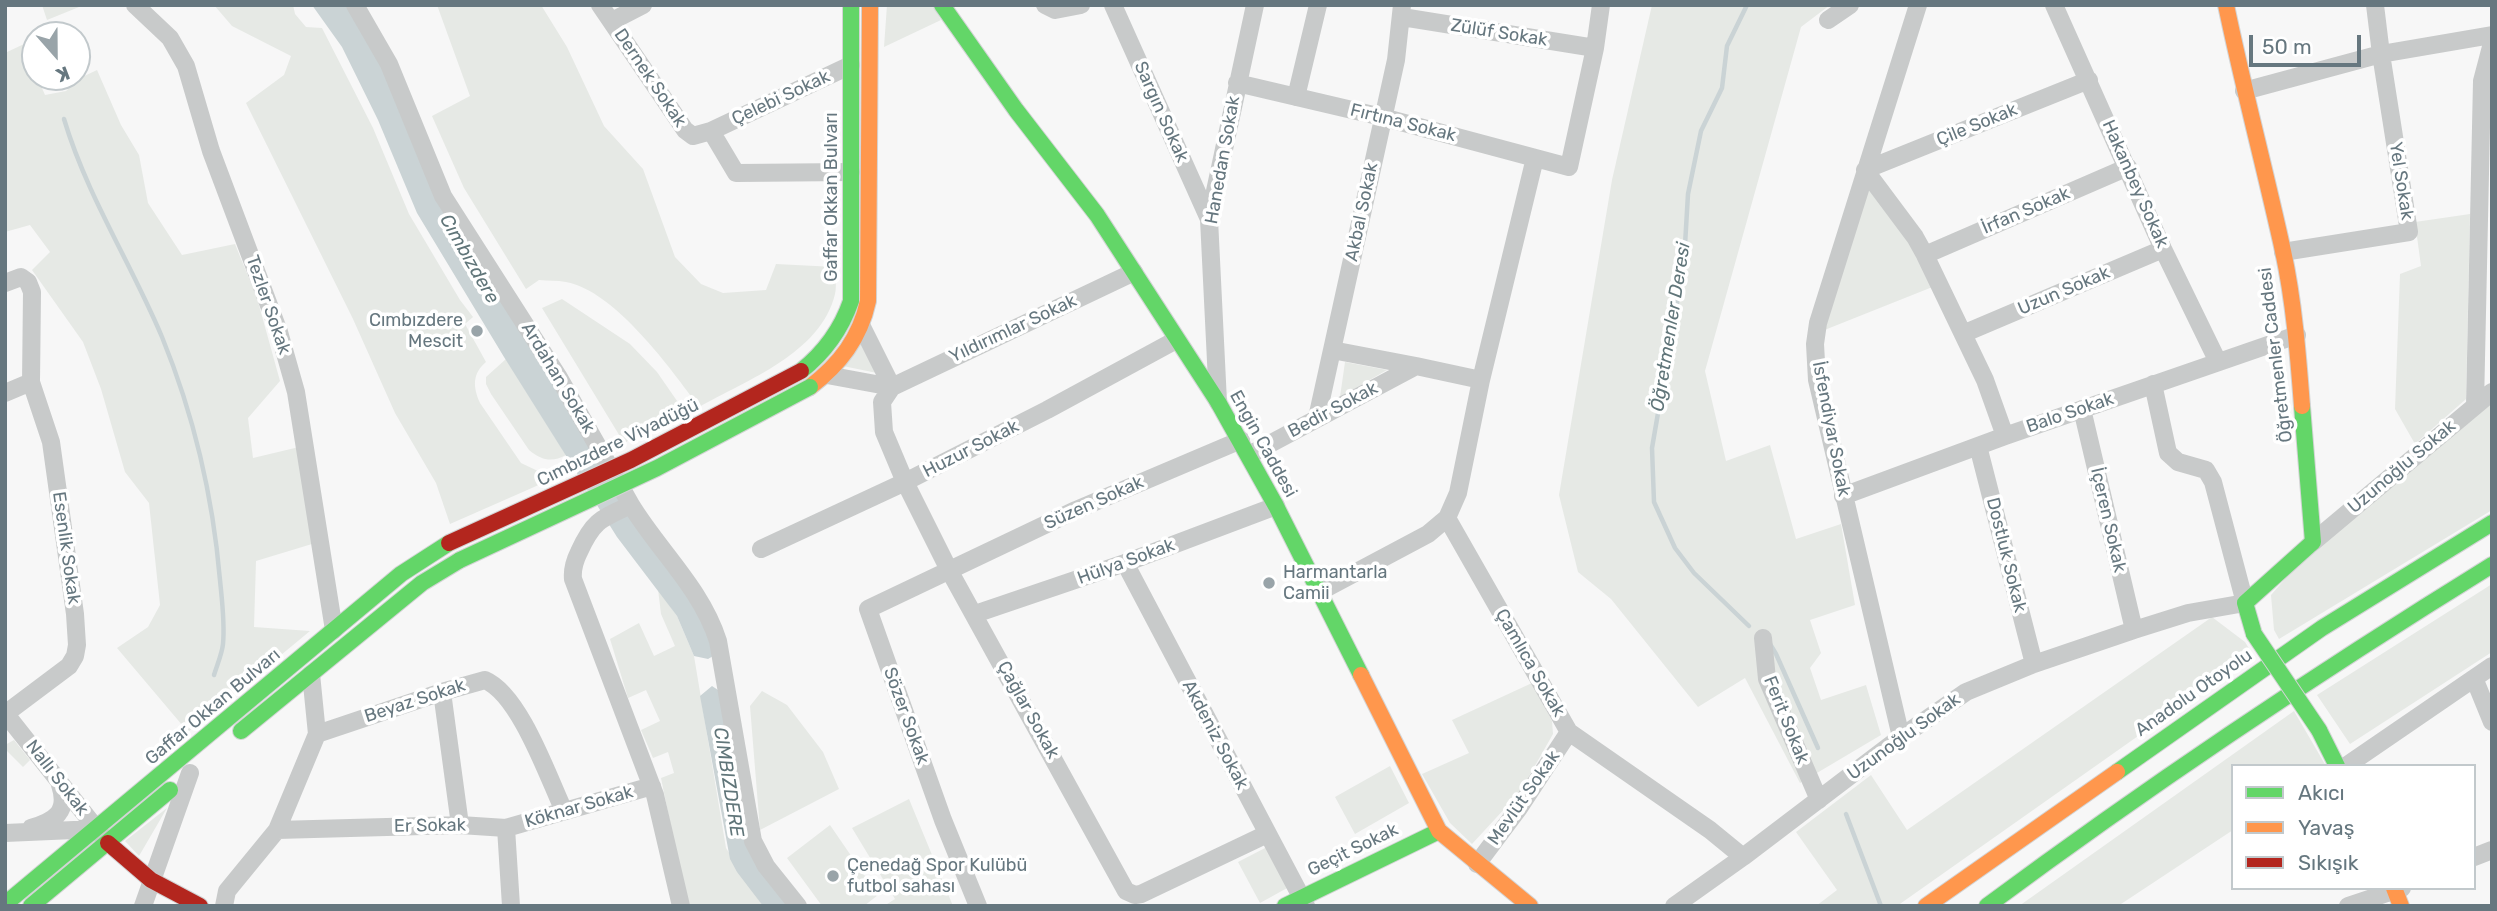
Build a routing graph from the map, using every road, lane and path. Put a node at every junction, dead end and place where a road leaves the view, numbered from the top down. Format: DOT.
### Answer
graph roads {
  1 [pos="135,5"];
  2 [pos="355,5"];
  3 [pos="600,5"];
  4 [pos="643,5"];
  5 [pos="851,5"];
  6 [pos="870,5"];
  7 [pos="942,5"];
  8 [pos="1045,5"];
  9 [pos="1081,5"];
  10 [pos="1113,5"];
  11 [pos="1255,5"];
  12 [pos="1318,5"];
  13 [pos="1601,5"];
  14 [pos="1850,5"];
  15 [pos="1918,5"];
  16 [pos="2053,5"];
  17 [pos="2226,5"];
  18 [pos="2375,5"];
  19 [pos="1402,11"];
  20 [pos="1828,20"];
  21 [pos="612,21"];
  22 [pos="2492,35"];
  23 [pos="2492,43"];
  24 [pos="1595,48"];
  25 [pos="2381,54"];
  26 [pos="851,65"];
  27 [pos="2088,80"];
  28 [pos="1237,83"];
  29 [pos="2244,91"];
  30 [pos="1296,97"];
  31 [pos="1382,117"];
  32 [pos="711,131"];
  33 [pos="1535,158"];
  34 [pos="2128,167"];
  35 [pos="1865,170"];
  36 [pos="850,172"];
  37 [pos="1209,219"];
  38 [pos="2163,249"];
  39 [pos="2283,252"];
  40 [pos="1925,255"];
  41 [pos="1135,272"];
  42 [pos="5,283"];
  43 [pos="862,327"];
  44 [pos="1965,333"];
  45 [pos="2297,335"];
  46 [pos="1176,340"];
  47 [pos="1332,350"];
  48 [pos="2218,362"];
  49 [pos="1416,366"];
  50 [pos="800,371"];
  51 [pos="827,375"];
  52 [pos="1482,380"];
  53 [pos="31,382"];
  54 [pos="2153,384"];
  55 [pos="892,387"];
  56 [pos="2492,392"];
  57 [pos="5,393"];
  58 [pos="1218,402"];
  59 [pos="2475,405"];
  60 [pos="2082,410"];
  61 [pos="1317,418"];
  62 [pos="2005,436"];
  63 [pos="1978,446"];
  64 [pos="1245,448"];
  65 [pos="905,482"];
  66 [pos="1843,496"];
  67 [pos="631,505"];
  68 [pos="1276,506"];
  69 [pos="1447,518"];
  70 [pos="2492,523"];
  71 [pos="2313,542"];
  72 [pos="449,543"];
  73 [pos="761,549"];
  74 [pos="1125,564"];
  75 [pos="2492,565"];
  76 [pos="950,570"];
  77 [pos="1319,592"];
  78 [pos="2245,603"];
  79 [pos="975,614"];
  80 [pos="334,630"];
  81 [pos="2134,630"];
  82 [pos="1763,638"];
  83 [pos="2034,664"];
  84 [pos="2492,666"];
  85 [pos="311,674"];
  86 [pos="2474,678"];
  87 [pos="443,692"];
  88 [pos="5,714"];
  89 [pos="2492,722"];
  90 [pos="1569,732"];
  91 [pos="317,734"];
  92 [pos="1901,737"];
  93 [pos="229,741"];
  94 [pos="2336,764"];
  95 [pos="2349,764"];
  96 [pos="195,769"];
  97 [pos="59,781"];
  98 [pos="652,786"];
  99 [pos="1819,800"];
  100 [pos="564,811"];
  101 [pos="460,825"];
  102 [pos="506,828"];
  103 [pos="277,830"];
  104 [pos="1439,831"];
  105 [pos="10,833"];
  106 [pos="1267,834"];
  107 [pos="102,836"];
  108 [pos="1743,857"];
  109 [pos="1477,864"];
  110 [pos="152,880"];
  111 [pos="2398,893"];
  112 [pos="1152,898"];
  113 [pos="1304,901"];
  114 [pos="5,904"];
  115 [pos="31,906"];
  116 [pos="143,906"];
  117 [pos="200,906"];
  118 [pos="224,906"];
  119 [pos="511,906"];
  120 [pos="681,906"];
  121 [pos="798,906"];
  122 [pos="978,906"];
  123 [pos="1285,906"];
  124 [pos="1530,906"];
  125 [pos="1674,906"];
  126 [pos="1926,906"];
  127 [pos="1987,906"];
  128 [pos="2348,906"];
  1 -- 80 [label="street, Tezler Sokak"];
  2 -- 67 [label="street, Ardahan Sokak"];
  3 -- 21 [label="street, Dernek Sokak"];
  4 -- 21 [label="street"];
  5 -- 26 [label="main road, Gaffar Okkan Bulvarı"];
  6 -- 43 [label="main road, Gaffar Okkan Bulvarı"];
  7 -- 41 [label="main road, Engin Caddesi"];
  8 -- 9 [label="street"];
  10 -- 37 [label="street, Sargın Sokak"];
  11 -- 28 [label="street, Hanedan Sokak"];
  12 -- 30 [label="street"];
  13 -- 24 [label="street"];
  14 -- 20 [label="street"];
  15 -- 35 [label="street, İsfendiyar Sokak"];
  16 -- 27 [label="street, Hakanbey Sokak"];
  17 -- 29 [label="main road, Öğretmenler Caddesi"];
  18 -- 25 [label="street, Yel Sokak"];
  19 -- 24 [label="street, Zülüf Sokak"];
  19 -- 31 [label="street, Akbal Sokak"];
  21 -- 32 [label="street, Dernek Sokak"];
  22 -- 25 [label="street"];
  23 -- 59 [label="street"];
  24 -- 33 [label="street, Fırtına Sokak"];
  25 -- 29 [label="street"];
  25 -- 39 [label="street, Yel Sokak"];
  26 -- 32 [label="street, Çelebi Sokak"];
  26 -- 36 [label="main road, Gaffar Okkan Bulvarı"];
  27 -- 34 [label="street, Hakanbey Sokak"];
  27 -- 35 [label="street, Çile Sokak"];
  28 -- 30 [label="street, Fırtına Sokak"];
  28 -- 37 [label="street, Hanedan Sokak"];
  29 -- 39 [label="main road, Öğretmenler Caddesi"];
  30 -- 31 [label="street, Fırtına Sokak"];
  31 -- 33 [label="street, Fırtına Sokak"];
  31 -- 47 [label="street, Akbal Sokak"];
  32 -- 36 [label="street, Dernek Sokak"];
  33 -- 52 [label="street"];
  34 -- 38 [label="street, Hakanbey Sokak"];
  34 -- 40 [label="street, İrfan Sokak"];
  35 -- 40 [label="street"];
  35 -- 66 [label="street, İsfendiyar Sokak"];
  36 -- 50 [label="main road, Gaffar Okkan Bulvarı"];
  37 -- 58 [label="street, Hanedan Sokak"];
  38 -- 44 [label="street, Uzun Sokak"];
  38 -- 48 [label="street, Hakanbey Sokak"];
  39 -- 45 [label="main road, Öğretmenler Caddesi"];
  40 -- 44 [label="street"];
  41 -- 46 [label="main road, Engin Caddesi"];
  41 -- 55 [label="street, Yıldırımlar Sokak"];
  42 -- 53 [label="street, Esenlik Sokak"];
  43 -- 51 [label="main road"];
  43 -- 55 [label="street"];
  44 -- 62 [label="street"];
  45 -- 48 [label="street, Balo Sokak"];
  45 -- 71 [label="main road, Öğretmenler Caddesi"];
  46 -- 58 [label="main road, Engin Caddesi"];
  46 -- 65 [label="street, Huzur Sokak"];
  47 -- 49 [label="street, Bedir Sokak"];
  47 -- 61 [label="street, Akbal Sokak"];
  48 -- 54 [label="street, Balo Sokak"];
  49 -- 52 [label="street, Bedir Sokak"];
  49 -- 61 [label="street, Bedir Sokak"];
  50 -- 72 [label="main road, Cımbızdere Viyadüğü, bridge"];
  51 -- 55 [label="street"];
  51 -- 85 [label="main road, Gaffar Okkan Bulvarı, bridge"];
  52 -- 69 [label="street"];
  53 -- 57 [label="street"];
  53 -- 88 [label="street, Esenlik Sokak"];
  54 -- 60 [label="street, Balo Sokak"];
  54 -- 78 [label="street"];
  55 -- 65 [label="street, Çağlar Sokak"];
  56 -- 59 [label="street, Uzunoğlu Sokak"];
  58 -- 64 [label="main road, Engin Caddesi"];
  59 -- 71 [label="street, Uzunoğlu Sokak"];
  60 -- 62 [label="street, Balo Sokak"];
  60 -- 81 [label="street, İçeren Sokak"];
  61 -- 64 [label="street, Bedir Sokak"];
  62 -- 63 [label="street, Balo Sokak"];
  63 -- 66 [label="street, Balo Sokak"];
  63 -- 83 [label="street, Dostluk Sokak"];
  64 -- 68 [label="main road, Engin Caddesi"];
  64 -- 76 [label="street, Süzen Sokak"];
  65 -- 73 [label="street, Huzur Sokak"];
  65 -- 76 [label="street, Çağlar Sokak"];
  66 -- 92 [label="street, İsfendiyar Sokak"];
  67 -- 98 [label="street"];
  67 -- 121 [label="street, Ardahan Sokak"];
  68 -- 74 [label="street, Hülya Sokak"];
  68 -- 77 [label="main road, Engin Caddesi"];
  69 -- 77 [label="street"];
  69 -- 90 [label="street, Çamlıca Sokak"];
  70 -- 126 [label="main road, Anadolu Otoyolu"];
  71 -- 78 [label="main road"];
  72 -- 80 [label="main road, Gaffar Okkan Bulvarı"];
  74 -- 79 [label="street, Hülya Sokak"];
  74 -- 106 [label="street, Akdeniz Sokak"];
  75 -- 127 [label="main road"];
  76 -- 79 [label="street, Çağlar Sokak"];
  76 -- 122 [label="street, Sözer Sokak"];
  77 -- 104 [label="main road, Engin Caddesi"];
  78 -- 81 [label="street, Uzunoğlu Sokak"];
  78 -- 94 [label="main road, bridge"];
  79 -- 112 [label="street, Çağlar Sokak"];
  80 -- 107 [label="main road, Gaffar Okkan Bulvarı"];
  81 -- 83 [label="street, Uzunoğlu Sokak"];
  82 -- 99 [label="street, Ferit Sokak"];
  83 -- 92 [label="street, Uzunoğlu Sokak"];
  84 -- 86 [label="street"];
  85 -- 91 [label="street"];
  85 -- 93 [label="main road, Gaffar Okkan Bulvarı"];
  86 -- 89 [label="street"];
  86 -- 95 [label="street"];
  87 -- 91 [label="street, Beyaz Sokak"];
  87 -- 100 [label="street, Beyaz Sokak"];
  87 -- 101 [label="street"];
  88 -- 97 [label="street, Nallı Sokak"];
  90 -- 108 [label="street, Çamlıca Sokak"];
  90 -- 109 [label="street, Mevlüt Sokak"];
  91 -- 103 [label="street"];
  92 -- 99 [label="street, Uzunoğlu Sokak"];
  96 -- 107 [label="main road, Gaffar Okkan Bulvarı"];
  96 -- 110 [label="street"];
  97 -- 105 [label="street"];
  97 -- 107 [label="street, Nallı Sokak"];
  98 -- 100 [label="street, Köknar Sokak"];
  98 -- 120 [label="street"];
  99 -- 108 [label="street, Uzunoğlu Sokak"];
  100 -- 102 [label="street, Köknar Sokak"];
  101 -- 102 [label="street, Er Sokak"];
  101 -- 103 [label="street, Er Sokak"];
  102 -- 119 [label="street"];
  103 -- 118 [label="street"];
  104 -- 109 [label="main road, Engin Caddesi"];
  104 -- 113 [label="main road, Geçit Sokak"];
  105 -- 107 [label="street"];
  106 -- 112 [label="street, Çağlar Sokak"];
  106 -- 113 [label="street, Akdeniz Sokak"];
  107 -- 110 [label="main road"];
  107 -- 114 [label="main road, Gaffar Okkan Bulvarı"];
  107 -- 115 [label="main road, Gaffar Okkan Bulvarı"];
  108 -- 125 [label="street, Uzunoğlu Sokak"];
  109 -- 124 [label="main road, Engin Caddesi"];
  110 -- 116 [label="street"];
  110 -- 117 [label="main road"];
  111 -- 128 [label="street"];
  113 -- 123 [label="main road, Geçit Sokak"];
}
